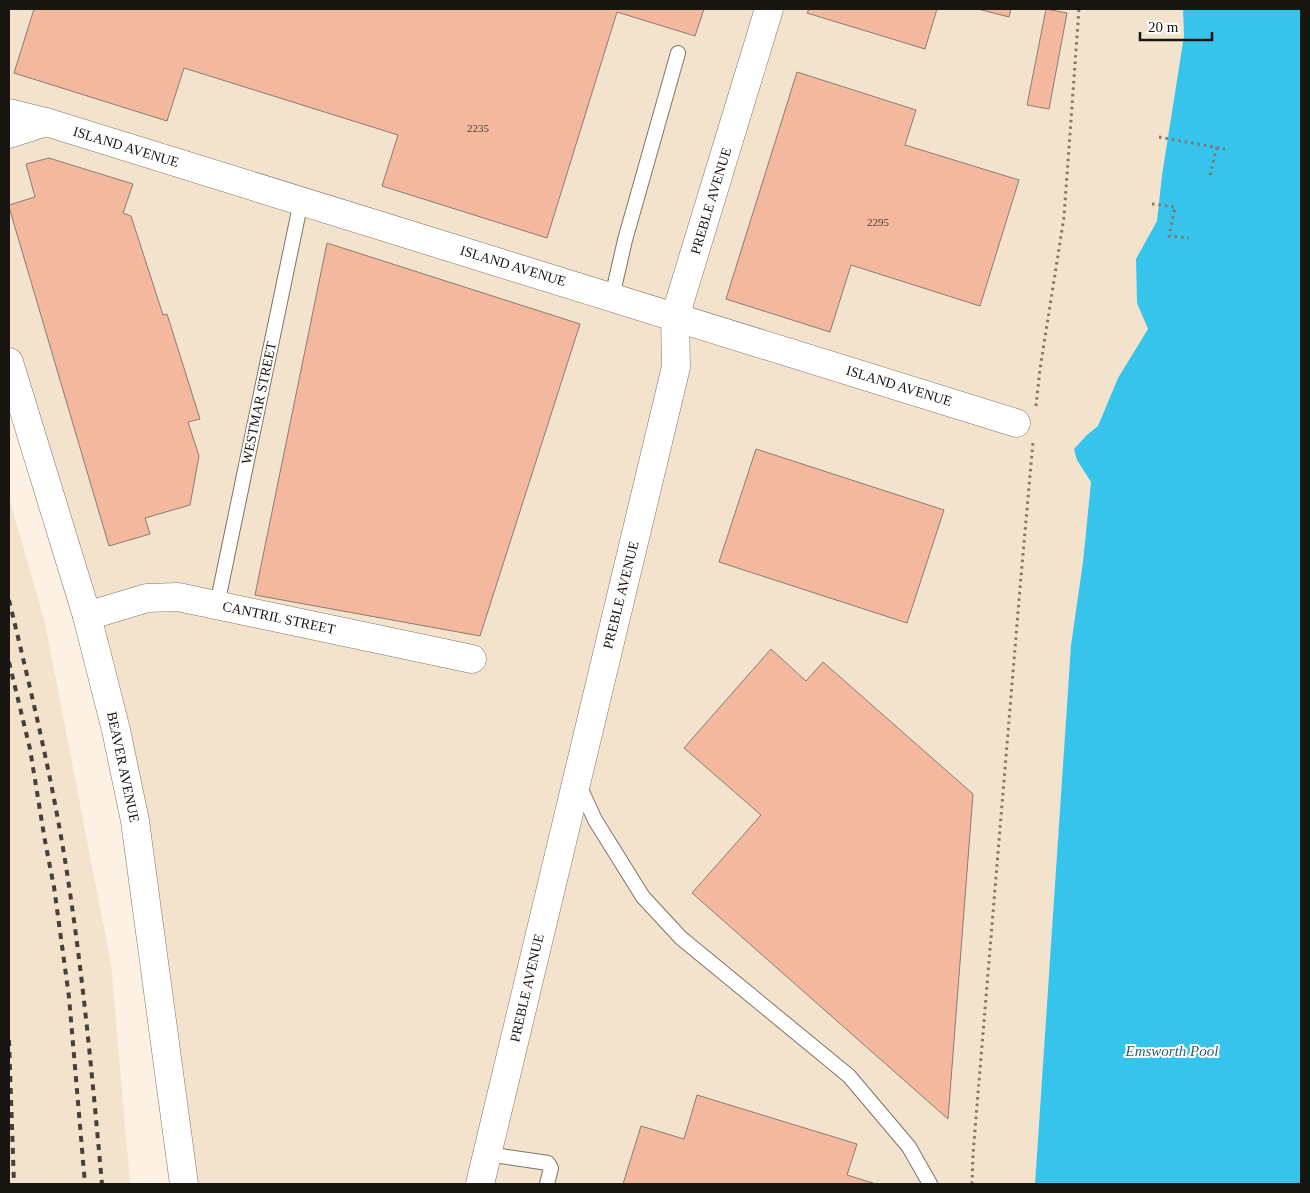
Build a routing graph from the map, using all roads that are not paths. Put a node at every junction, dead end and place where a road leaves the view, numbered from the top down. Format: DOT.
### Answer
graph roads {
  1 [pos="769,9"];
  2 [pos="678,53"];
  3 [pos="9,113"];
  4 [pos="46,122"];
  5 [pos="9,134"];
  6 [pos="301,201"];
  7 [pos="612,297"];
  8 [pos="675,317"];
  9 [pos="9,362"];
  10 [pos="1028,423"];
  11 [pos="217,605"];
  12 [pos="87,616"];
  13 [pos="472,659"];
  14 [pos="576,780"];
  15 [pos="487,1154"];
  16 [pos="184,1184"];
  17 [pos="480,1184"];
  18 [pos="547,1184"];
  19 [pos="930,1184"];
  1 -- 8 [label="street, PREBLE AVENUE"];
  2 -- 7 [label="lane"];
  3 -- 4 [label="street, ISLAND AVENUE"];
  4 -- 5 [label="street"];
  4 -- 6 [label="street, ISLAND AVENUE"];
  6 -- 7 [label="street, ISLAND AVENUE"];
  6 -- 11 [label="lane, WESTMAR STREET"];
  7 -- 8 [label="street, ISLAND AVENUE"];
  8 -- 10 [label="street, ISLAND AVENUE"];
  8 -- 14 [label="street, PREBLE AVENUE"];
  9 -- 12 [label="street, BEAVER AVENUE"];
  11 -- 12 [label="street, CANTRIL STREET"];
  11 -- 13 [label="street, CANTRIL STREET"];
  12 -- 16 [label="street, BEAVER AVENUE"];
  14 -- 15 [label="street, PREBLE AVENUE"];
  14 -- 19 [label="lane"];
  15 -- 17 [label="street, PREBLE AVENUE"];
  15 -- 18 [label="lane"];
}
